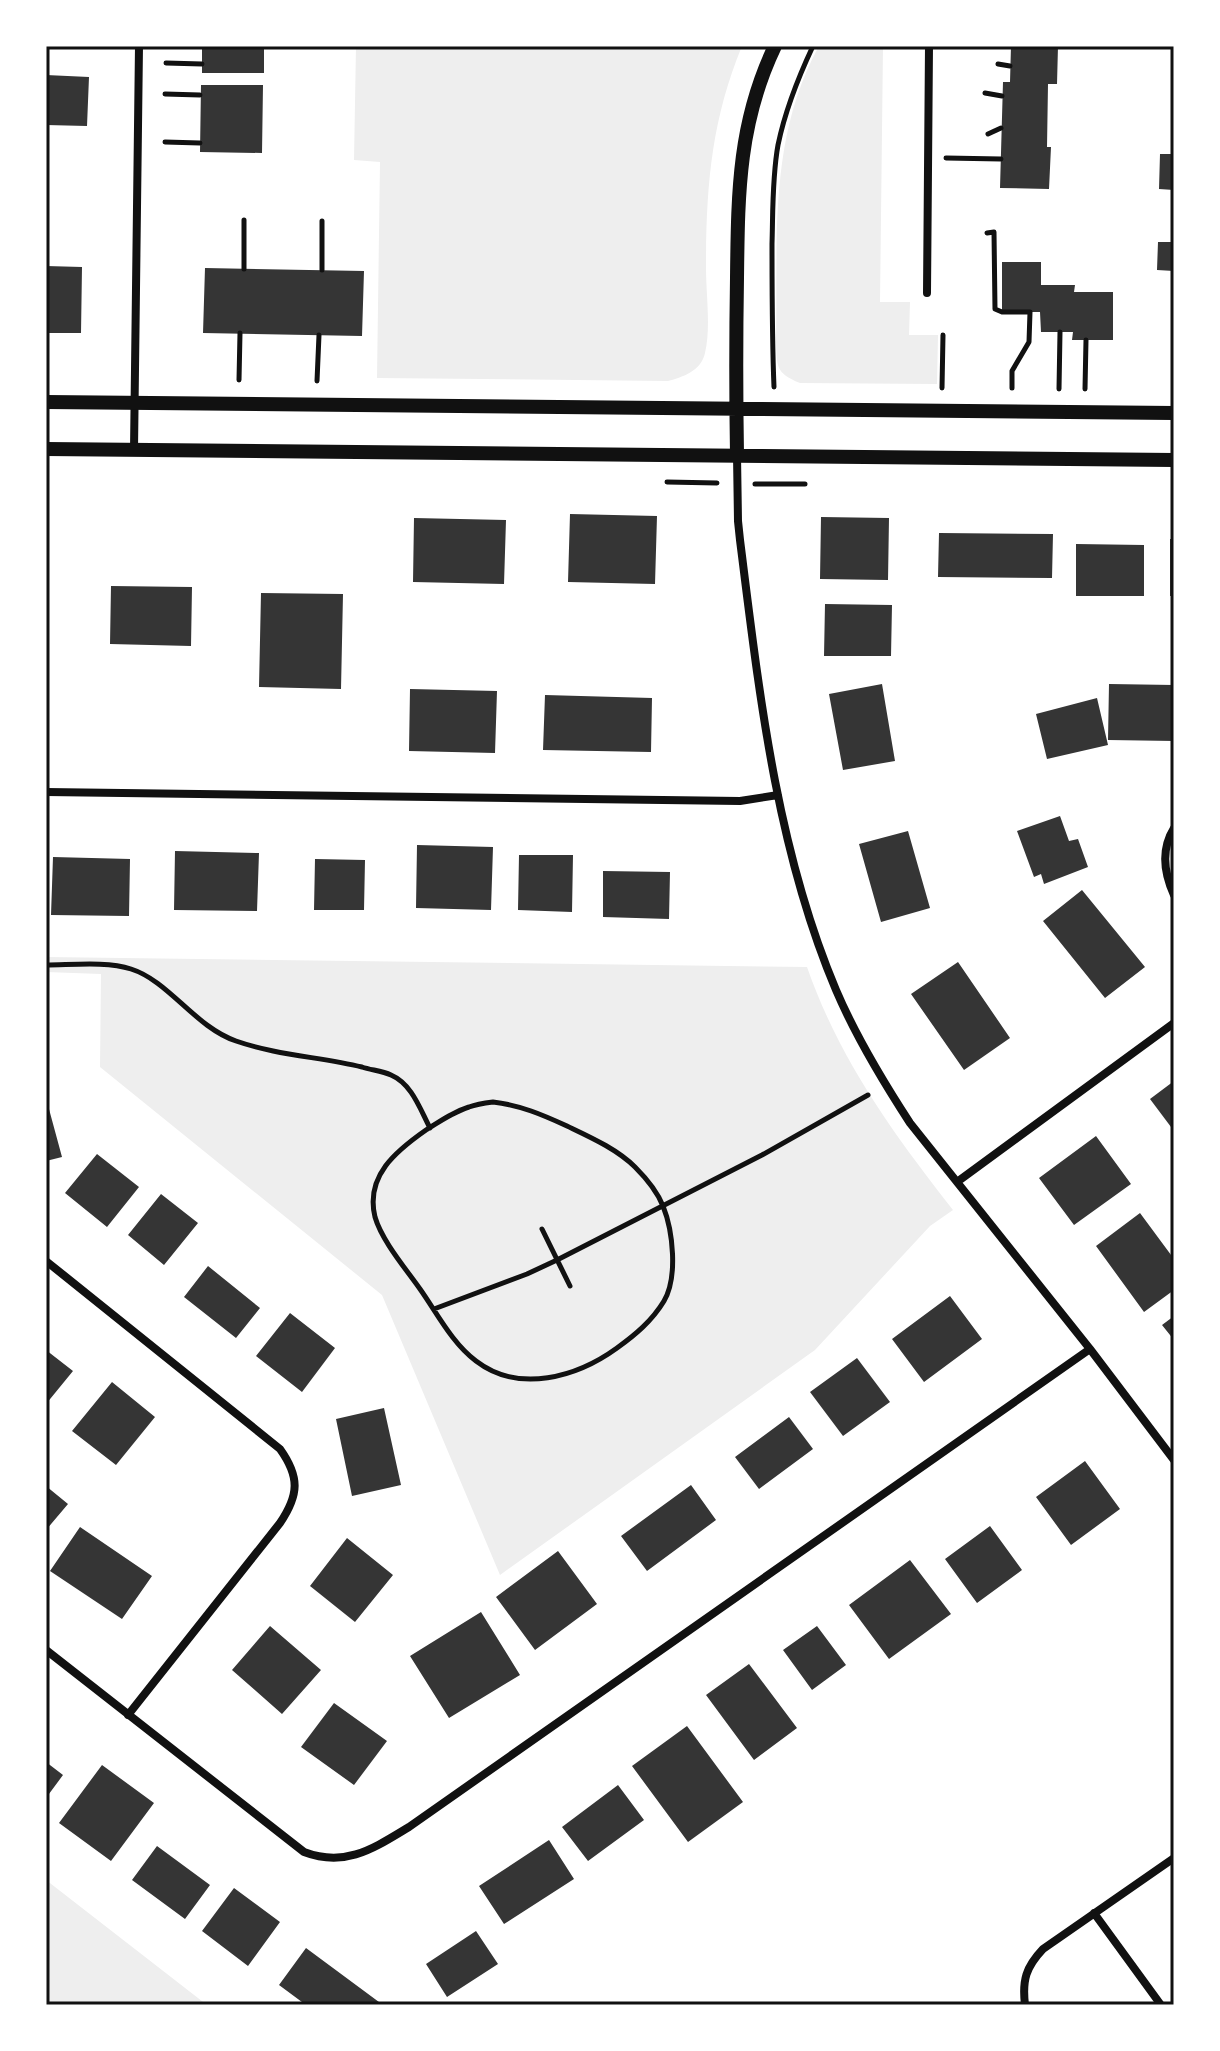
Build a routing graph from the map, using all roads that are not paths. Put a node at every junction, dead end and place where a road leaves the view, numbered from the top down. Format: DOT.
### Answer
graph roads {
  1 [pos="139,46"];
  2 [pos="775,46"];
  3 [pos="929,46"];
  4 [pos="927,293"];
  5 [pos="46,402"];
  6 [pos="134,403"];
  7 [pos="736,408"];
  8 [pos="1174,413"];
  9 [pos="46,449"];
  10 [pos="134,450"];
  11 [pos="737,454"];
  12 [pos="1174,460"];
  13 [pos="46,792"];
  14 [pos="778,795"];
  15 [pos="1174,828"];
  16 [pos="1174,895"];
  17 [pos="1174,1023"];
  18 [pos="957,1182"];
  19 [pos="46,1261"];
  20 [pos="1090,1349"];
  21 [pos="1174,1460"];
  22 [pos="46,1650"];
  23 [pos="128,1715"];
  24 [pos="1174,1858"];
  25 [pos="1094,1913"];
  26 [pos="1025,2005"];
  27 [pos="1161,2005"];
  1 -- 6 [label="street"];
  2 -- 7 [label="street"];
  3 -- 4 [label="street"];
  5 -- 6 [label="street"];
  6 -- 7 [label="street"];
  6 -- 10 [label="street"];
  7 -- 8 [label="street"];
  7 -- 11 [label="street"];
  9 -- 10 [label="street"];
  10 -- 11 [label="street"];
  11 -- 12 [label="street"];
  11 -- 14 [label="street"];
  13 -- 14 [label="street"];
  14 -- 18 [label="street"];
  15 -- 16 [label="street"];
  17 -- 18 [label="street"];
  18 -- 20 [label="street"];
  19 -- 23 [label="street"];
  20 -- 21 [label="street"];
  20 -- 23 [label="street"];
  22 -- 23 [label="street"];
  24 -- 25 [label="street"];
  25 -- 26 [label="street"];
  25 -- 27 [label="street"];
}
